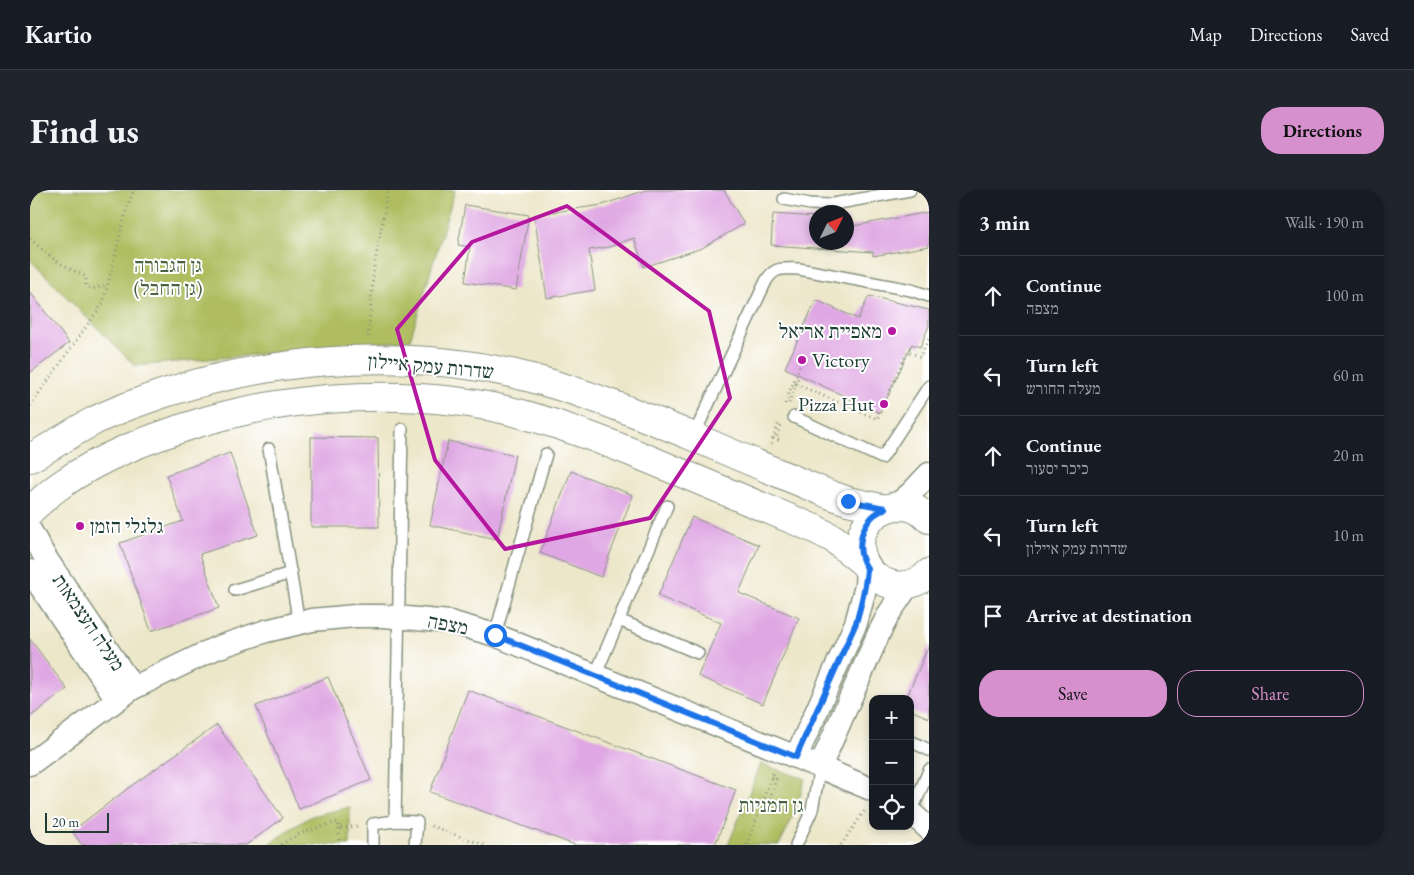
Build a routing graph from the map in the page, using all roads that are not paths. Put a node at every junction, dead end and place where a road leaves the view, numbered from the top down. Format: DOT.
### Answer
graph roads {
  1 [pos="910,190"];
  2 [pos="784,199"];
  3 [pos="929,296"];
  4 [pos="929,386"];
  5 [pos="794,417"];
  6 [pos="402,428"];
  7 [pos="693,437"];
  8 [pos="269,449"];
  9 [pos="546,454"];
  10 [pos="30,458"];
  11 [pos="929,474"];
  12 [pos="30,495"];
  13 [pos="30,504"];
  14 [pos="667,506"];
  15 [pos="890,508"];
  16 [pos="30,511"];
  17 [pos="929,519"];
  18 [pos="30,530"];
  19 [pos="866,565"];
  20 [pos="30,571"];
  21 [pos="291,573"];
  22 [pos="920,581"];
  23 [pos="235,590"];
  24 [pos="400,617"];
  25 [pos="619,620"];
  26 [pos="299,623"];
  27 [pos="495,635"];
  28 [pos="698,653"];
  29 [pos="595,676"];
  30 [pos="125,693"];
  31 [pos="914,743"];
  32 [pos="929,750"];
  33 [pos="788,754"];
  34 [pos="30,764"];
  35 [pos="820,767"];
  36 [pos="929,770"];
  37 [pos="869,797"];
  38 [pos="914,803"];
  39 [pos="914,815"];
  40 [pos="395,822"];
  41 [pos="929,828"];
  42 [pos="373,845"];
  43 [pos="415,845"];
  44 [pos="796,845"];
  1 -- 2 [label="lane"];
  3 -- 7 [label="lane"];
  4 -- 5 [label="lane"];
  6 -- 24 [label="lane"];
  7 -- 10 [label="main road, שדרות עמק איילון"];
  7 -- 15 [label="main road, שדרות עמק איילון"];
  8 -- 21 [label="lane"];
  9 -- 27 [label="lane"];
  11 -- 15 [label="street"];
  12 -- 13 [label="main road"];
  14 -- 25 [label="lane"];
  15 -- 17 [label="main road, שדרות עמק איילון"];
  15 -- 19 [label="main road"];
  16 -- 19 [label="main road, שדרות עמק איילון"];
  18 -- 30 [label="street, מעלה העצמאות"];
  19 -- 22 [label="main road, שדרות עמק איילון"];
  19 -- 33 [label="street"];
  20 -- 30 [label="street, מעלה העצמאות"];
  21 -- 23 [label="lane"];
  21 -- 26 [label="lane"];
  22 -- 35 [label="street"];
  24 -- 26 [label="street, מצפה"];
  24 -- 27 [label="street, מצפה"];
  24 -- 40 [label="lane"];
  25 -- 28 [label="lane"];
  25 -- 29 [label="lane"];
  26 -- 30 [label="street, מצפה"];
  27 -- 29 [label="street, מצפה"];
  29 -- 33 [label="street, מצפה"];
  30 -- 34 [label="street, מצפה"];
  31 -- 32 [label="lane"];
  33 -- 35 [label="street, מצפה"];
  35 -- 37 [label="street, מצפה"];
  35 -- 44 [label="lane"];
  36 -- 38 [label="lane"];
  39 -- 41 [label="street"];
  40 -- 42 [label="lane"];
  40 -- 43 [label="lane"];
}
